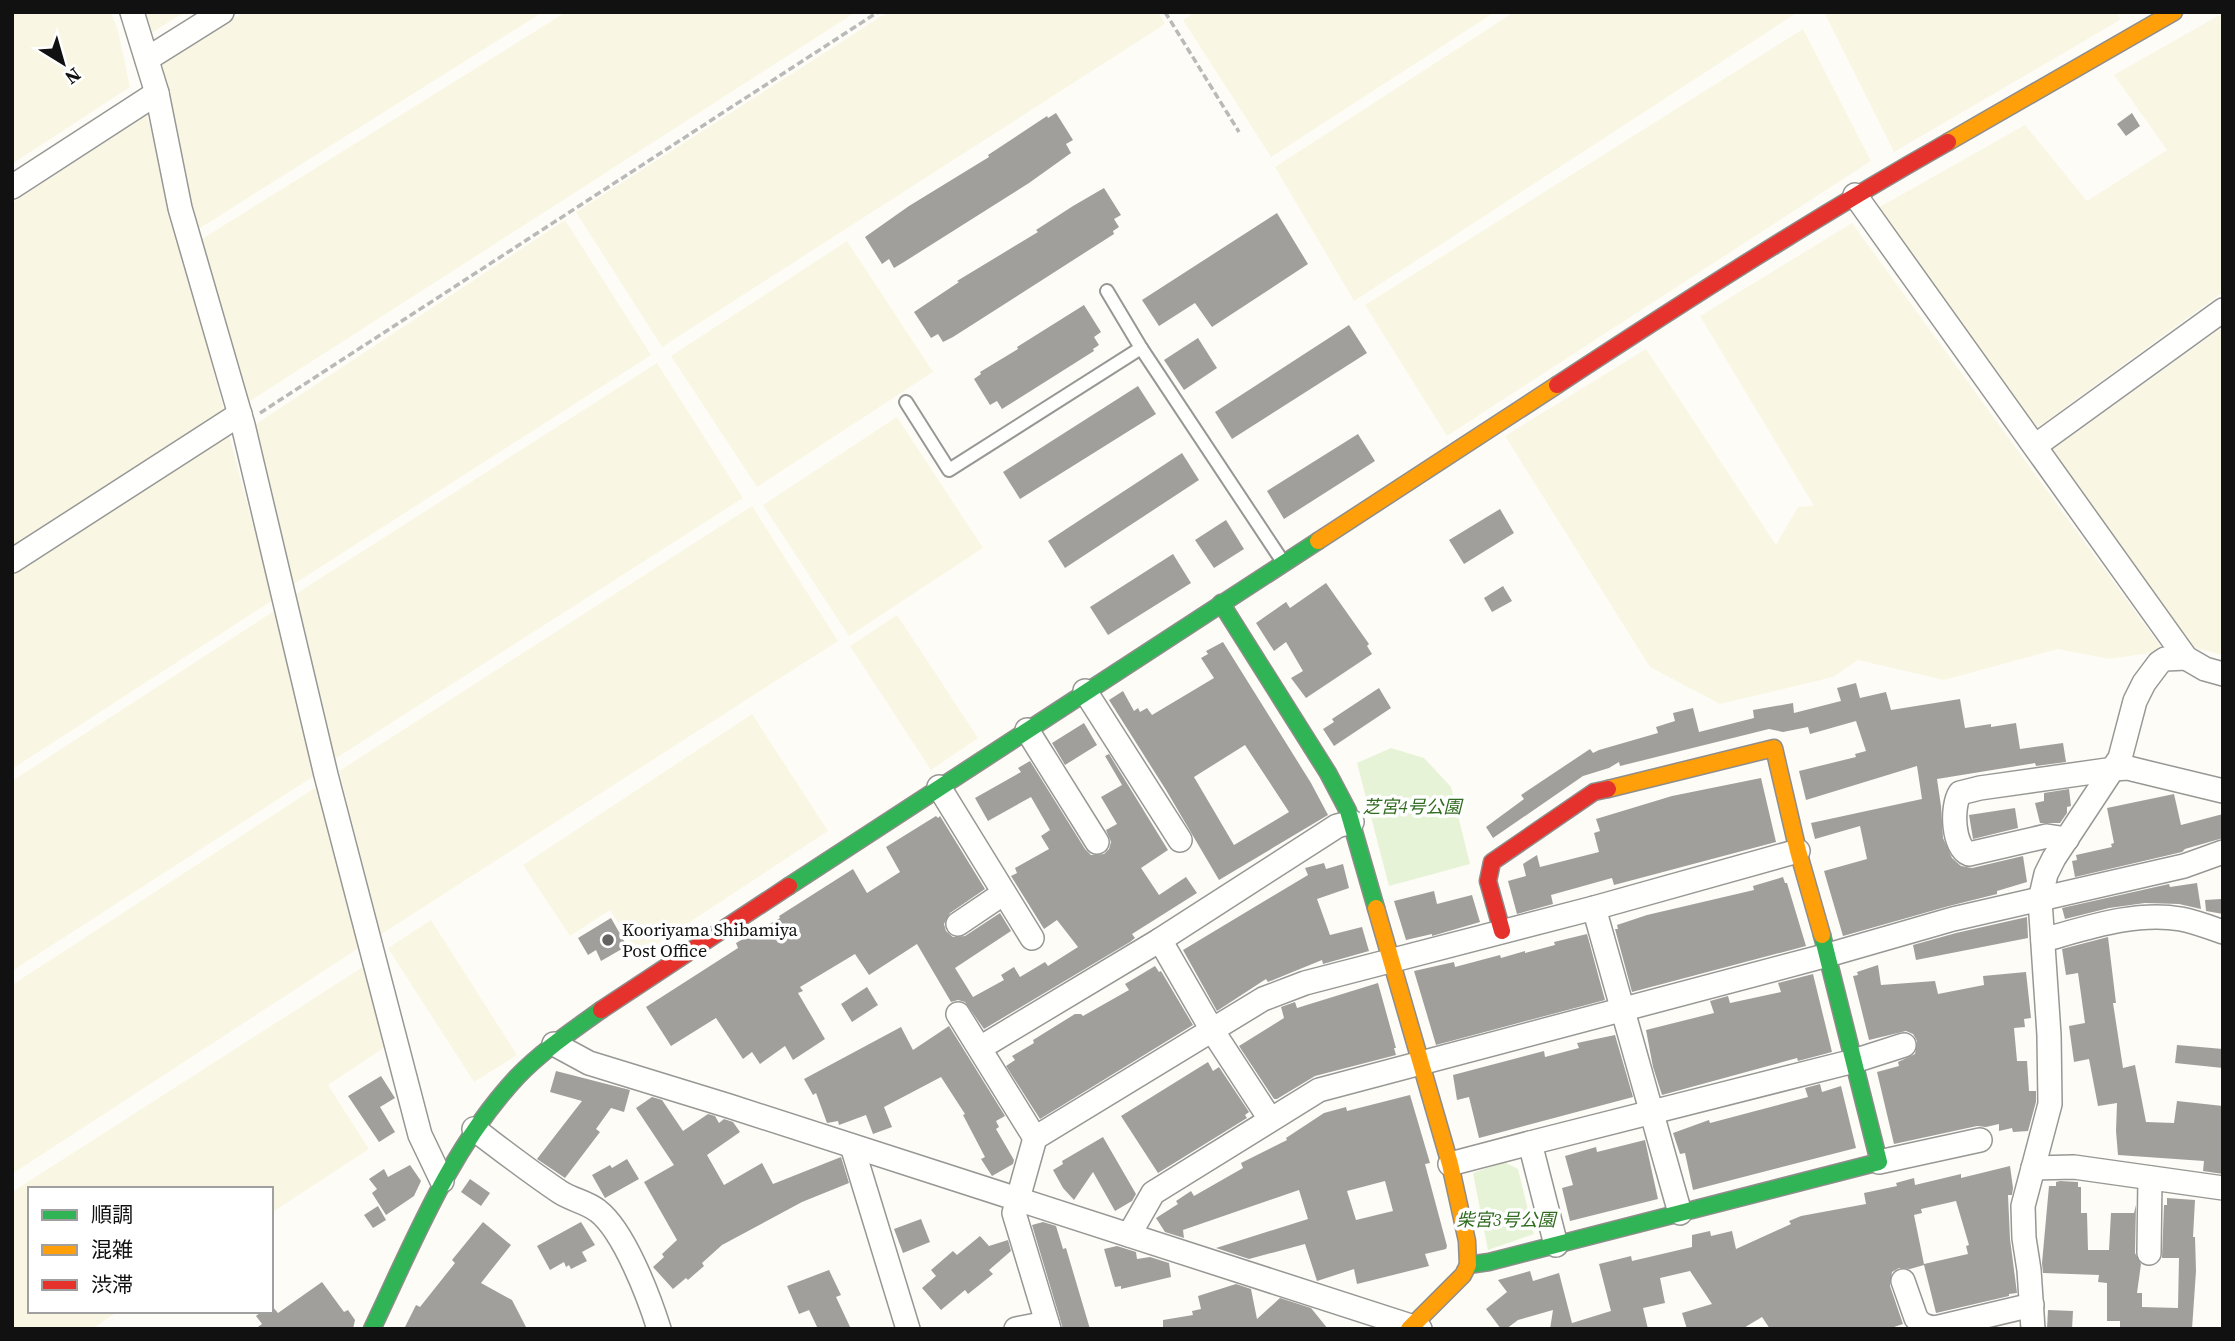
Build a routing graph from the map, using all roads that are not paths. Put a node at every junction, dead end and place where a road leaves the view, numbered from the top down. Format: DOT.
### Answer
graph roads {
  1 [pos="132,12"];
  2 [pos="222,12"];
  3 [pos="2174,12"];
  4 [pos="146,59"];
  5 [pos="157,93"];
  6 [pos="12,187"];
  7 [pos="1855,195"];
  8 [pos="1107,290"];
  9 [pos="2223,310"];
  10 [pos="1141,348"];
  11 [pos="906,402"];
  12 [pos="241,419"];
  13 [pos="2035,446"];
  14 [pos="12,561"];
  15 [pos="1283,562"];
  16 [pos="1221,603"];
  17 [pos="2186,658"];
  18 [pos="2223,674"];
  19 [pos="1085,691"];
  20 [pos="1027,730"];
  21 [pos="2114,769"];
  22 [pos="939,787"];
  23 [pos="2223,791"];
  24 [pos="1352,822"];
  25 [pos="2067,839"];
  26 [pos="1180,840"];
  27 [pos="1097,842"];
  28 [pos="1798,851"];
  29 [pos="2223,852"];
  30 [pos="1004,893"];
  31 [pos="2040,900"];
  32 [pos="1594,908"];
  33 [pos="958,924"];
  34 [pos="1502,931"];
  35 [pos="2223,932"];
  36 [pos="1032,939"];
  37 [pos="1160,940"];
  38 [pos="2043,940"];
  39 [pos="1828,955"];
  40 [pos="1391,960"];
  41 [pos="1623,1009"];
  42 [pos="958,1014"];
  43 [pos="1212,1030"];
  44 [pos="554,1044"];
  45 [pos="1904,1045"];
  46 [pos="980,1048"];
  47 [pos="1854,1061"];
  48 [pos="1420,1063"];
  49 [pos="1651,1111"];
  50 [pos="1270,1119"];
  51 [pos="474,1129"];
  52 [pos="1035,1138"];
  53 [pos="1980,1140"];
  54 [pos="1530,1143"];
  55 [pos="852,1146"];
  56 [pos="1879,1162"];
  57 [pos="1450,1164"];
  58 [pos="2033,1168"];
  59 [pos="2150,1178"];
  60 [pos="442,1181"];
  61 [pos="2223,1188"];
  62 [pos="1018,1199"];
  63 [pos="1680,1213"];
  64 [pos="1129,1235"];
  65 [pos="1556,1245"];
  66 [pos="2149,1253"];
  67 [pos="1468,1265"];
  68 [pos="1903,1281"];
  69 [pos="2032,1305"];
  70 [pos="1048,1326"];
  71 [pos="1414,1328"];
  72 [pos="372,1329"];
  73 [pos="659,1329"];
  74 [pos="908,1329"];
  75 [pos="1016,1329"];
  76 [pos="2033,1329"];
  1 -- 4 [label="street"];
  2 -- 4 [label="street"];
  3 -- 7 [label="street"];
  4 -- 5 [label="street"];
  5 -- 6 [label="street"];
  5 -- 12 [label="street"];
  7 -- 13 [label="street"];
  7 -- 15 [label="street"];
  8 -- 10 [label="lane"];
  9 -- 13 [label="street"];
  10 -- 11 [label="lane"];
  10 -- 15 [label="lane"];
  12 -- 14 [label="street"];
  12 -- 60 [label="street"];
  13 -- 17 [label="street"];
  15 -- 16 [label="street"];
  16 -- 19 [label="street"];
  16 -- 24 [label="street"];
  17 -- 18 [label="street"];
  17 -- 21 [label="street"];
  19 -- 20 [label="street"];
  19 -- 26 [label="street"];
  20 -- 22 [label="street"];
  20 -- 27 [label="street"];
  21 -- 23 [label="street"];
  21 -- 25 [label="street"];
  21 -- 25 [label="street"];
  22 -- 30 [label="street"];
  22 -- 44 [label="street"];
  24 -- 37 [label="street"];
  24 -- 40 [label="street"];
  25 -- 31 [label="street"];
  28 -- 32 [label="street"];
  28 -- 34 [label="street"];
  28 -- 39 [label="street"];
  29 -- 31 [label="street"];
  30 -- 33 [label="street"];
  30 -- 36 [label="street"];
  31 -- 38 [label="street"];
  31 -- 39 [label="street"];
  32 -- 34 [label="street"];
  32 -- 41 [label="street"];
  34 -- 40 [label="street"];
  35 -- 38 [label="street"];
  37 -- 43 [label="street"];
  37 -- 46 [label="street"];
  38 -- 58 [label="street"];
  39 -- 41 [label="street"];
  39 -- 47 [label="street"];
  40 -- 43 [label="street"];
  40 -- 48 [label="street"];
  41 -- 48 [label="street"];
  41 -- 49 [label="street"];
  42 -- 46 [label="street"];
  43 -- 50 [label="street"];
  43 -- 52 [label="street"];
  44 -- 51 [label="street"];
  44 -- 55 [label="street"];
  45 -- 47 [label="street"];
  46 -- 52 [label="street"];
  47 -- 49 [label="street"];
  47 -- 56 [label="street"];
  48 -- 50 [label="street"];
  48 -- 57 [label="street"];
  49 -- 54 [label="street"];
  49 -- 63 [label="street"];
  50 -- 64 [label="street"];
  51 -- 60 [label="street"];
  51 -- 73 [label="street"];
  52 -- 62 [label="street"];
  53 -- 56 [label="street"];
  54 -- 57 [label="street"];
  54 -- 65 [label="street"];
  55 -- 62 [label="street"];
  55 -- 74 [label="street"];
  56 -- 63 [label="street"];
  57 -- 67 [label="street"];
  58 -- 59 [label="street"];
  58 -- 69 [label="street"];
  59 -- 61 [label="street"];
  59 -- 66 [label="street"];
  60 -- 72 [label="street"];
  62 -- 64 [label="street"];
  62 -- 70 [label="street"];
  63 -- 65 [label="street"];
  64 -- 71 [label="street"];
  65 -- 67 [label="street"];
  67 -- 71 [label="street"];
  68 -- 69 [label="street"];
  69 -- 76 [label="street"];
  70 -- 75 [label="street"];
}
